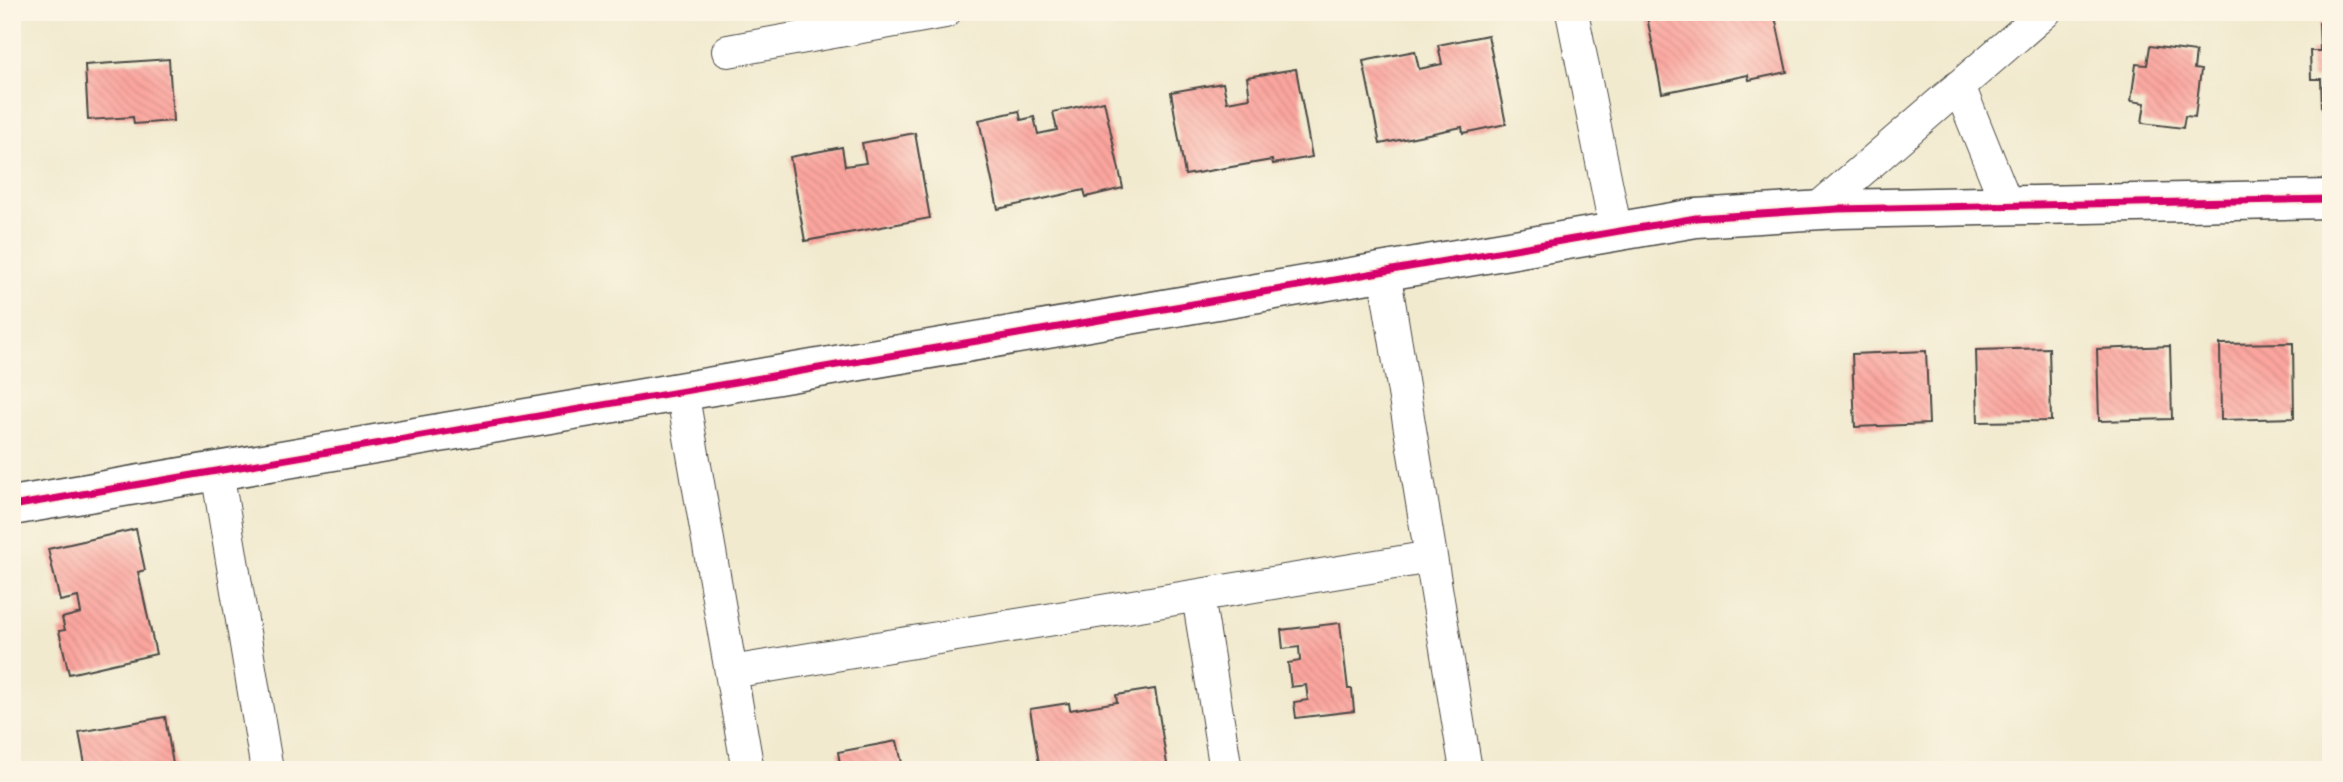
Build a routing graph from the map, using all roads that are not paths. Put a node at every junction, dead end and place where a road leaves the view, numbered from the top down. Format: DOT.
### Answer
graph roads {
  1 [pos="945,12"];
  2 [pos="1573,12"];
  3 [pos="2045,12"];
  4 [pos="728,51"];
  5 [pos="1959,86"];
  6 [pos="2331,199"];
  7 [pos="2007,205"];
  8 [pos="1815,211"];
  9 [pos="1616,232"];
  10 [pos="1384,271"];
  11 [pos="682,391"];
  12 [pos="217,471"];
  13 [pos="12,506"];
  14 [pos="1431,557"];
  15 [pos="1198,596"];
  16 [pos="731,672"];
  17 [pos="267,770"];
  18 [pos="748,770"];
  19 [pos="1226,770"];
  20 [pos="1466,770"];
  1 -- 4 [label="street"];
  2 -- 9 [label="street"];
  3 -- 5 [label="street"];
  5 -- 7 [label="street"];
  5 -- 8 [label="street"];
  6 -- 7 [label="street"];
  7 -- 8 [label="street"];
  8 -- 9 [label="street"];
  9 -- 10 [label="street"];
  10 -- 11 [label="street"];
  10 -- 14 [label="street"];
  11 -- 12 [label="street"];
  11 -- 16 [label="street"];
  12 -- 13 [label="street"];
  12 -- 17 [label="street"];
  14 -- 15 [label="street"];
  14 -- 20 [label="street"];
  15 -- 16 [label="street"];
  15 -- 19 [label="street"];
  16 -- 18 [label="street"];
}
